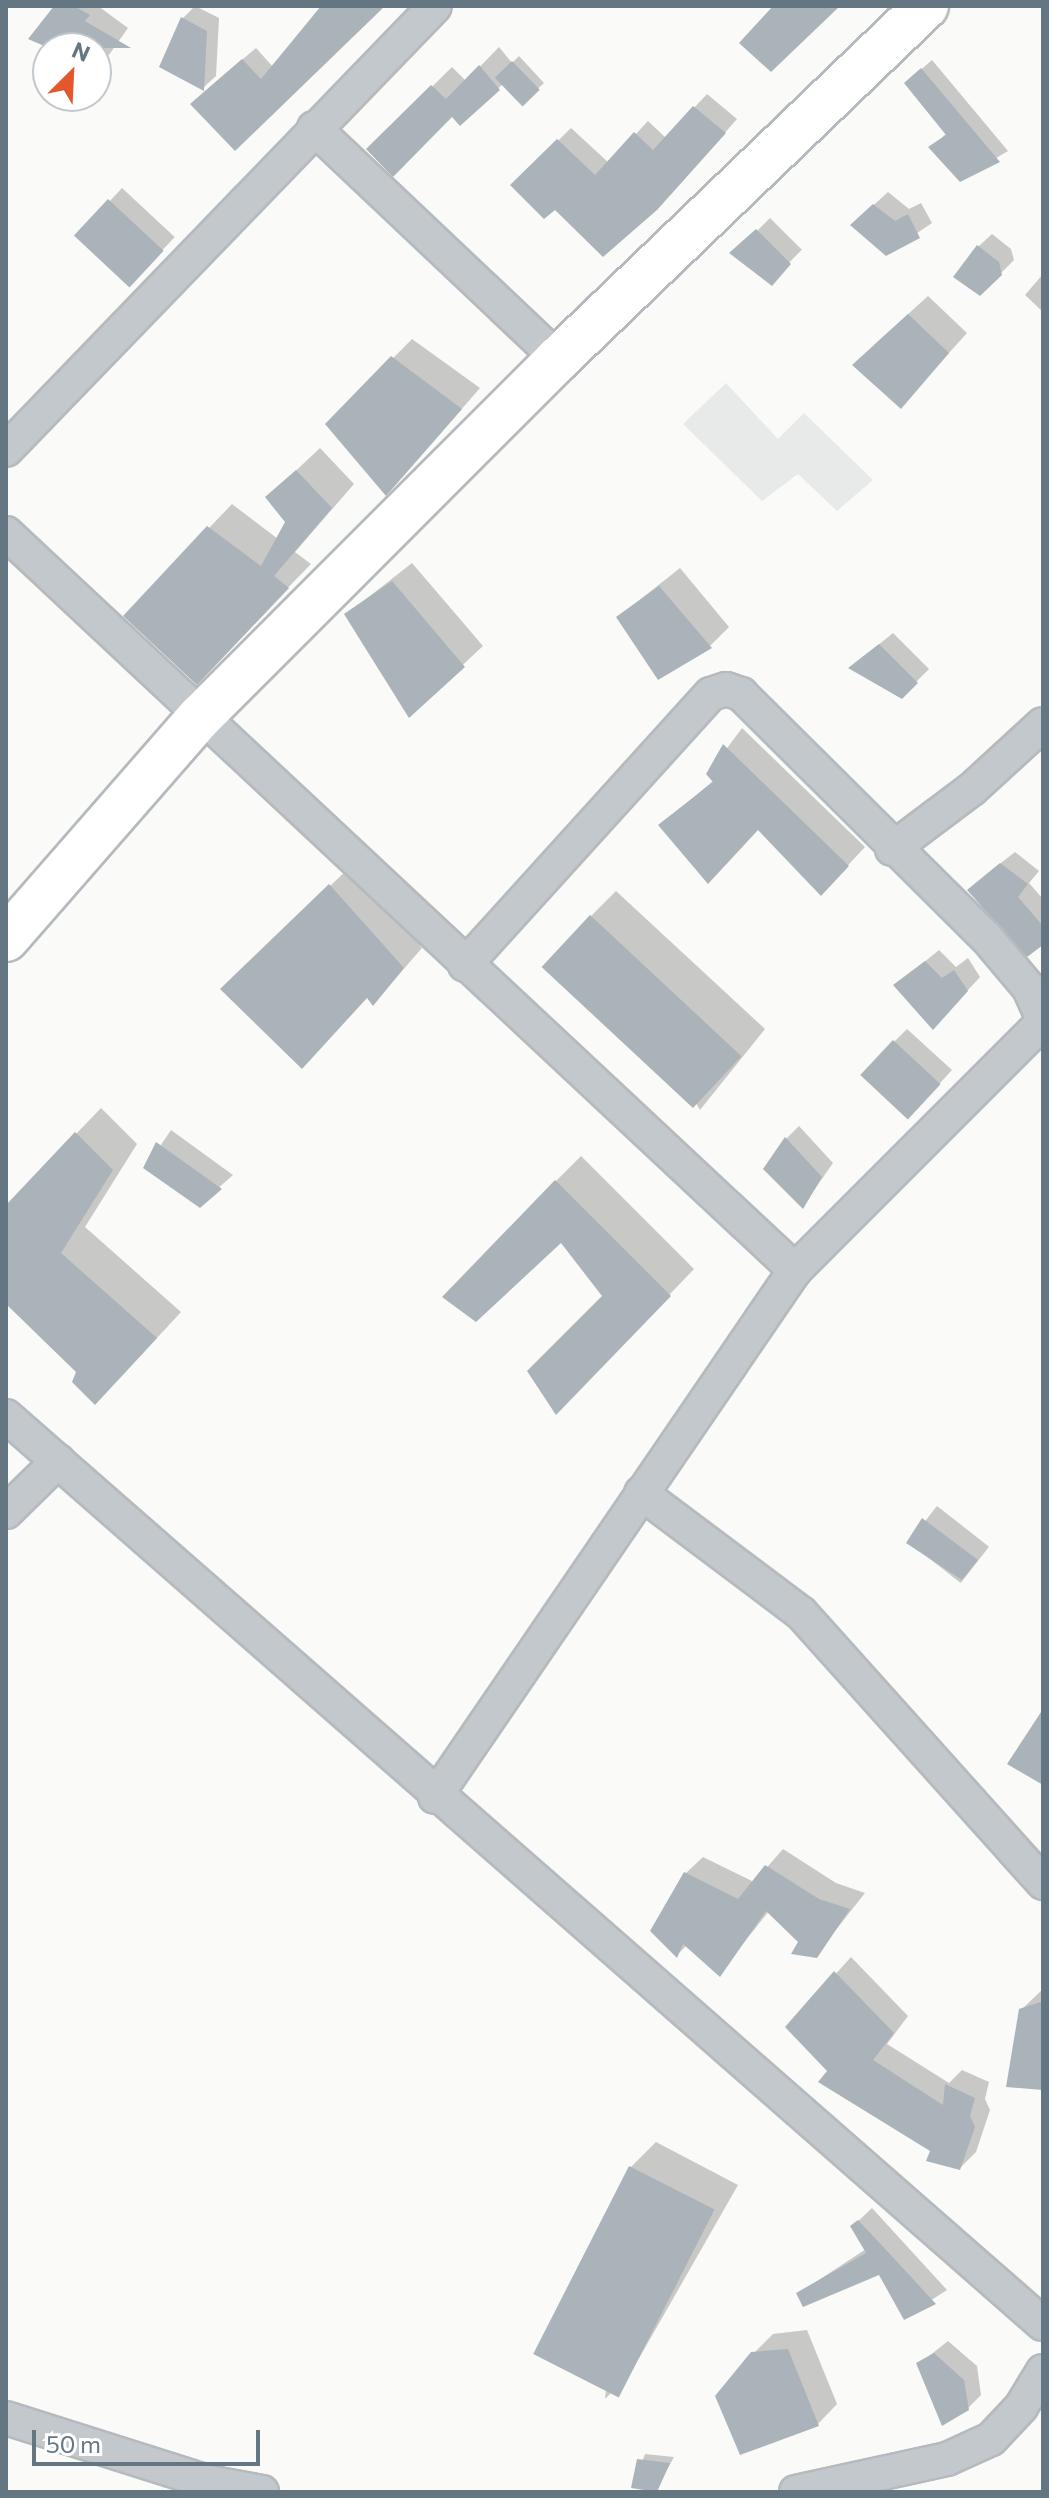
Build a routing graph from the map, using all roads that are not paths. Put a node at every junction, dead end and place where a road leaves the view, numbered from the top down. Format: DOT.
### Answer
graph roads {
  1 [pos="435,6"];
  2 [pos="926,6"];
  3 [pos="314,128"];
  4 [pos="558,359"];
  5 [pos="6,450"];
  6 [pos="6,533"];
  7 [pos="200,717"];
  8 [pos="1043,724"];
  9 [pos="1031,752"];
  10 [pos="892,849"];
  11 [pos="6,939"];
  12 [pos="465,965"];
  13 [pos="1043,1021"];
  14 [pos="795,1270"];
  15 [pos="6,1416"];
  16 [pos="58,1461"];
  17 [pos="641,1493"];
  18 [pos="6,1512"];
  19 [pos="435,1797"];
  20 [pos="1043,1883"];
  21 [pos="1043,2324"];
  22 [pos="1043,2371"];
  23 [pos="6,2418"];
  24 [pos="206,2487"];
  25 [pos="262,2492"];
  26 [pos="796,2492"];
  1 -- 3 [label="street"];
  2 -- 4 [label="main road"];
  3 -- 4 [label="street"];
  3 -- 5 [label="street"];
  4 -- 7 [label="main road"];
  6 -- 7 [label="street"];
  7 -- 11 [label="main road"];
  7 -- 12 [label="street"];
  8 -- 9 [label="street"];
  9 -- 10 [label="street"];
  10 -- 12 [label="street"];
  10 -- 13 [label="street"];
  12 -- 14 [label="street"];
  13 -- 14 [label="street"];
  14 -- 17 [label="street"];
  15 -- 16 [label="street"];
  16 -- 18 [label="street"];
  16 -- 19 [label="street"];
  17 -- 19 [label="street"];
  17 -- 20 [label="street"];
  19 -- 21 [label="street"];
  22 -- 26 [label="street"];
  23 -- 24 [label="street"];
  24 -- 25 [label="street"];
}
